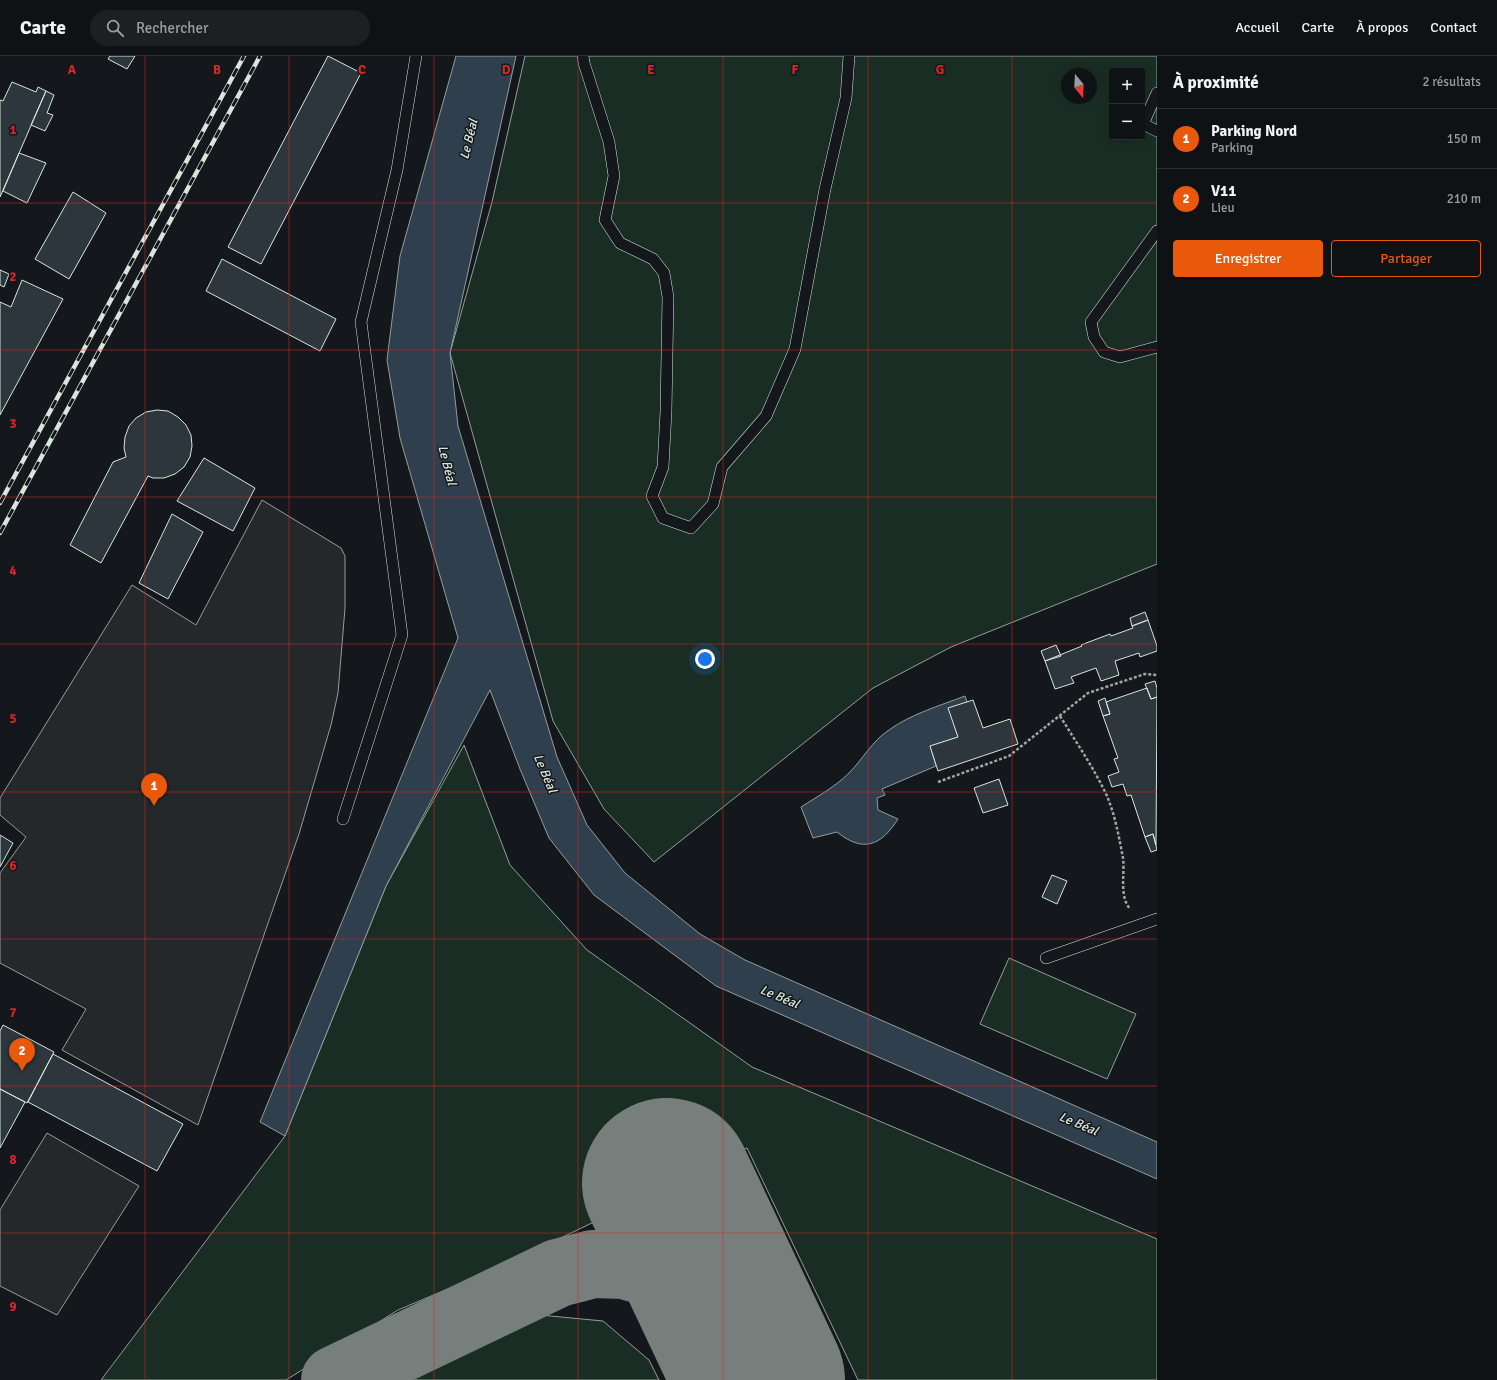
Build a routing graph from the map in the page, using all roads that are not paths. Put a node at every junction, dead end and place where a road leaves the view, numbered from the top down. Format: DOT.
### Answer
graph roads {
  1 [pos="416,56"];
  2 [pos="583,56"];
  3 [pos="849,56"];
  4 [pos="1157,93"];
  5 [pos="1157,131"];
  6 [pos="1157,231"];
  7 [pos="1157,347"];
  8 [pos="343,819"];
  9 [pos="1157,918"];
  10 [pos="1046,958"];
  1 -- 8 [label="lane"];
  2 -- 3 [label="lane"];
  4 -- 5 [label="lane"];
  6 -- 7 [label="lane"];
  9 -- 10 [label="lane"];
}
